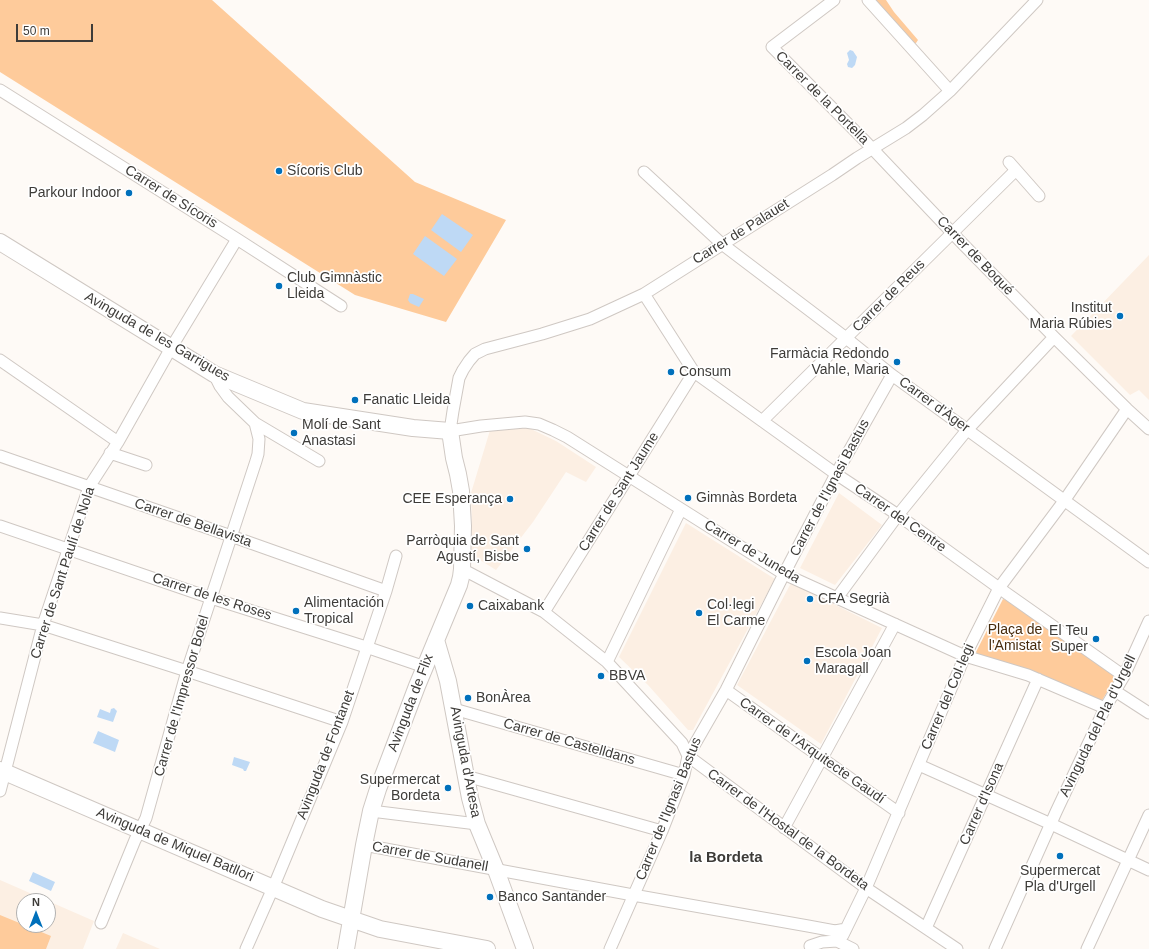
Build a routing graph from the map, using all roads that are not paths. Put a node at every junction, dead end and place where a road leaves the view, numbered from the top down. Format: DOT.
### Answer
graph roads {
  1 [pos="834,0"];
  2 [pos="868,0"];
  3 [pos="1037,0"];
  4 [pos="0,90"];
  5 [pos="950,91"];
  6 [pos="872,149"];
  7 [pos="644,172"];
  8 [pos="1039,196"];
  9 [pos="952,233"];
  10 [pos="237,239"];
  11 [pos="0,242"];
  12 [pos="722,244"];
  13 [pos="644,294"];
  14 [pos="341,306"];
  15 [pos="1054,337"];
  16 [pos="846,338"];
  17 [pos="171,348"];
  18 [pos="0,360"];
  19 [pos="694,372"];
  20 [pos="214,374"];
  21 [pos="892,375"];
  22 [pos="1127,409"];
  23 [pos="762,421"];
  24 [pos="255,423"];
  25 [pos="422,429"];
  26 [pos="1149,429"];
  27 [pos="967,430"];
  28 [pos="450,431"];
  29 [pos="118,442"];
  30 [pos="110,453"];
  31 [pos="0,456"];
  32 [pos="454,458"];
  33 [pos="319,461"];
  34 [pos="146,466"];
  35 [pos="836,474"];
  36 [pos="629,477"];
  37 [pos="89,487"];
  38 [pos="1064,501"];
  39 [pos="681,510"];
  40 [pos="898,515"];
  41 [pos="0,526"];
  42 [pos="231,536"];
  43 [pos="68,549"];
  44 [pos="396,556"];
  45 [pos="1149,562"];
  46 [pos="462,569"];
  47 [pos="784,574"];
  48 [pos="998,588"];
  49 [pos="386,591"];
  50 [pos="211,598"];
  51 [pos="837,598"];
  52 [pos="544,612"];
  53 [pos="0,618"];
  54 [pos="1149,621"];
  55 [pos="895,624"];
  56 [pos="43,625"];
  57 [pos="436,640"];
  58 [pos="366,647"];
  59 [pos="965,656"];
  60 [pos="607,662"];
  61 [pos="425,667"];
  62 [pos="187,670"];
  63 [pos="1124,676"];
  64 [pos="1038,679"];
  65 [pos="726,690"];
  66 [pos="1115,691"];
  67 [pos="1105,708"];
  68 [pos="454,709"];
  69 [pos="1149,713"];
  70 [pos="342,722"];
  71 [pos="688,756"];
  72 [pos="822,758"];
  73 [pos="919,765"];
  74 [pos="3,771"];
  75 [pos="684,775"];
  76 [pos="466,776"];
  77 [pos="0,791"];
  78 [pos="987,795"];
  79 [pos="371,811"];
  80 [pos="899,813"];
  81 [pos="1149,815"];
  82 [pos="477,824"];
  83 [pos="1051,824"];
  84 [pos="784,828"];
  85 [pos="141,830"];
  86 [pos="662,831"];
  87 [pos="364,845"];
  88 [pos="1128,861"];
  89 [pos="496,870"];
  90 [pos="1149,870"];
  91 [pos="273,888"];
  92 [pos="866,888"];
  93 [pos="633,895"];
  94 [pos="351,919"];
  95 [pos="101,923"];
  96 [pos="808,926"];
  97 [pos="846,928"];
  98 [pos="926,928"];
  99 [pos="837,941"];
  100 [pos="435,944"];
  101 [pos="810,948"];
  102 [pos="954,948"];
  103 [pos="246,949"];
  104 [pos="346,949"];
  105 [pos="486,949"];
  106 [pos="525,949"];
  107 [pos="610,949"];
  108 [pos="852,949"];
  109 [pos="995,949"];
  110 [pos="1087,949"];
  1 -- 6 [label="street, Carrer de la Portella"];
  2 -- 5 [label="street"];
  3 -- 5 [label="street, Carrer de Palauet"];
  4 -- 10 [label="street, Carrer de Sícoris"];
  5 -- 6 [label="street, Carrer de Palauet"];
  6 -- 9 [label="street, Carrer de Boqué"];
  6 -- 12 [label="street, Carrer de Palauet"];
  7 -- 12 [label="street, Carrer d'Àger"];
  8 -- 9 [label="street, Carrer de Reus"];
  9 -- 15 [label="street, Carrer de Boqué"];
  9 -- 16 [label="street, Carrer de Reus"];
  10 -- 14 [label="street, Carrer de Sícoris"];
  10 -- 17 [label="street, Carrer de Sant Paulí de Nola"];
  11 -- 17 [label="main road, Avinguda de les Garrigues"];
  12 -- 13 [label="street, Carrer de Palauet"];
  12 -- 16 [label="street, Carrer d'Àger"];
  13 -- 19 [label="street, Carrer del Centre"];
  13 -- 28 [label="street, Carrer de Palauet"];
  15 -- 22 [label="street, Carrer de Boqué"];
  15 -- 27 [label="street"];
  16 -- 21 [label="street, Carrer d'Àger"];
  16 -- 23 [label="street, Carrer de Reus"];
  17 -- 20 [label="main road, Avinguda de les Garrigues"];
  17 -- 29 [label="street, Carrer de Sant Paulí de Nola"];
  18 -- 29 [label="street"];
  19 -- 23 [label="street, Carrer del Centre"];
  19 -- 36 [label="street, Carrer de Sant Jaume"];
  20 -- 24 [label="street"];
  20 -- 25 [label="main road, Avinguda de les Garrigues"];
  21 -- 27 [label="street, Carrer d'Àger"];
  21 -- 35 [label="street, Carrer de l'Ignasi Bastus"];
  22 -- 26 [label="street, Carrer de Boqué"];
  22 -- 38 [label="street, Carrer del Col·legi"];
  23 -- 35 [label="street, Carrer del Centre"];
  24 -- 33 [label="street"];
  24 -- 42 [label="street, Carrer de l'Impressor Botel"];
  25 -- 28 [label="main road"];
  25 -- 32 [label="main road, Avinguda de les Garrigues"];
  27 -- 38 [label="street, Carrer d'Àger"];
  27 -- 40 [label="street"];
  28 -- 32 [label="main road, Avinguda de Flix"];
  28 -- 36 [label="street, Carrer de Juneda"];
  29 -- 30 [label="street, Carrer de Sant Paulí de Nola"];
  30 -- 34 [label="street"];
  30 -- 37 [label="street, Carrer de Sant Paulí de Nola"];
  31 -- 37 [label="street, Carrer de Bellavista"];
  32 -- 46 [label="main road, Avinguda de Flix"];
  35 -- 40 [label="street, Carrer del Centre"];
  35 -- 47 [label="street, Carrer de l'Ignasi Bastus"];
  36 -- 39 [label="street, Carrer de Juneda"];
  36 -- 52 [label="street, Carrer de Sant Jaume"];
  37 -- 42 [label="street, Carrer de Bellavista"];
  37 -- 43 [label="street, Carrer de Sant Paulí de Nola"];
  38 -- 45 [label="street, Carrer d'Àger"];
  38 -- 48 [label="street, Carrer del Col·legi"];
  39 -- 47 [label="street, Carrer de Juneda"];
  39 -- 60 [label="street"];
  40 -- 48 [label="street, Carrer del Centre"];
  40 -- 51 [label="street"];
  41 -- 43 [label="street, Carrer de les Roses"];
  42 -- 49 [label="street, Carrer de Bellavista"];
  42 -- 50 [label="street, Carrer de l'Impressor Botel"];
  43 -- 50 [label="street, Carrer de les Roses"];
  43 -- 56 [label="street, Carrer de Sant Paulí de Nola"];
  44 -- 49 [label="street, Avinguda de Fontanet"];
  46 -- 52 [label="street, Carrer de l'Hostal de la Bordeta"];
  46 -- 57 [label="main road, Avinguda de Flix"];
  47 -- 51 [label="street, Carrer de Juneda"];
  47 -- 65 [label="street, Carrer de l'Ignasi Bastus"];
  48 -- 59 [label="street, Carrer del Col·legi"];
  48 -- 63 [label="street, Carrer del Centre"];
  49 -- 58 [label="street, Avinguda de Fontanet"];
  50 -- 58 [label="street, Carrer de les Roses"];
  50 -- 62 [label="street, Carrer de l'Impressor Botel"];
  51 -- 55 [label="street, Carrer de Juneda"];
  52 -- 60 [label="street, Carrer de l'Hostal de la Bordeta"];
  53 -- 56 [label="street"];
  54 -- 63 [label="street, Avinguda del Pla d'Urgell"];
  55 -- 59 [label="street, Carrer de Juneda"];
  55 -- 72 [label="street"];
  56 -- 62 [label="street"];
  56 -- 74 [label="street, Carrer de Sant Paulí de Nola"];
  57 -- 61 [label="main road, Avinguda de Flix"];
  57 -- 68 [label="main road, Avinguda d'Artesa"];
  58 -- 61 [label="street, Carrer de les Roses"];
  58 -- 70 [label="street, Avinguda de Fontanet"];
  59 -- 64 [label="street, Carrer de Juneda"];
  59 -- 73 [label="street, Carrer del Col·legi"];
  60 -- 71 [label="street, Carrer de l'Hostal de la Bordeta"];
  61 -- 79 [label="main road, Avinguda de Flix"];
  62 -- 70 [label="street"];
  62 -- 85 [label="street, Carrer de l'Impressor Botel"];
  63 -- 66 [label="street, Avinguda del Pla d'Urgell"];
  64 -- 67 [label="street, Carrer de Juneda"];
  64 -- 78 [label="street, Carrer d'Isona"];
  65 -- 71 [label="street, Carrer de l'Ignasi Bastus"];
  65 -- 72 [label="street, Carrer de l'Arquitecte Gaudí"];
  66 -- 67 [label="street, Avinguda del Pla d'Urgell"];
  66 -- 69 [label="street"];
  67 -- 83 [label="street, Avinguda del Pla d'Urgell"];
  68 -- 75 [label="street, Carrer de Castelldans"];
  68 -- 76 [label="main road, Avinguda d'Artesa"];
  70 -- 91 [label="street, Avinguda de Fontanet"];
  71 -- 75 [label="street, Carrer de l'Ignasi Bastus"];
  71 -- 84 [label="street, Carrer de l'Hostal de la Bordeta"];
  72 -- 80 [label="street, Carrer de l'Arquitecte Gaudí"];
  72 -- 84 [label="street"];
  73 -- 78 [label="street"];
  73 -- 80 [label="street, Carrer del Col·legi"];
  74 -- 77 [label="street, Carrer de Sant Paulí de Nola"];
  74 -- 85 [label="main road, Avinguda de Miquel Batllori"];
  75 -- 86 [label="street, Carrer de l'Ignasi Bastus"];
  76 -- 82 [label="main road, Avinguda d'Artesa"];
  76 -- 86 [label="street"];
  78 -- 83 [label="street"];
  78 -- 98 [label="street, Carrer d'Isona"];
  79 -- 82 [label="street"];
  79 -- 87 [label="main road, Avinguda de Flix"];
  80 -- 92 [label="street, Carrer del Col·legi"];
  81 -- 88 [label="street"];
  82 -- 89 [label="main road, Avinguda d'Artesa"];
  83 -- 88 [label="street"];
  83 -- 109 [label="street, Avinguda del Pla d'Urgell"];
  84 -- 92 [label="street, Carrer de l'Hostal de la Bordeta"];
  85 -- 91 [label="main road, Avinguda de Miquel Batllori"];
  85 -- 95 [label="street, Carrer de l'Impressor Botel"];
  86 -- 93 [label="street, Carrer de l'Ignasi Bastus"];
  87 -- 89 [label="street, Carrer de Sudanell"];
  87 -- 94 [label="main road, Avinguda de Flix"];
  88 -- 90 [label="street"];
  88 -- 110 [label="street"];
  89 -- 93 [label="street, Carrer de Sudanell"];
  89 -- 106 [label="main road, Avinguda d'Artesa"];
  91 -- 94 [label="main road, Avinguda de Miquel Batllori"];
  91 -- 103 [label="street, Avinguda de Fontanet"];
  92 -- 97 [label="street, Carrer del Col·legi"];
  92 -- 98 [label="street, Carrer de l'Hostal de la Bordeta"];
  93 -- 96 [label="street, Carrer de Sudanell"];
  93 -- 107 [label="street, Carrer de l'Ignasi Bastus"];
  94 -- 100 [label="main road, Avinguda de Miquel Batllori"];
  94 -- 104 [label="main road, Avinguda de Flix"];
  96 -- 97 [label="street, Carrer de Sudanell"];
  96 -- 101 [label="street"];
  97 -- 99 [label="street, Carrer del Col·legi"];
  98 -- 102 [label="street, Carrer de l'Hostal de la Bordeta"];
  99 -- 101 [label="street"];
  99 -- 108 [label="street"];
  100 -- 105 [label="main road, Avinguda de Miquel Batllori"];
}
